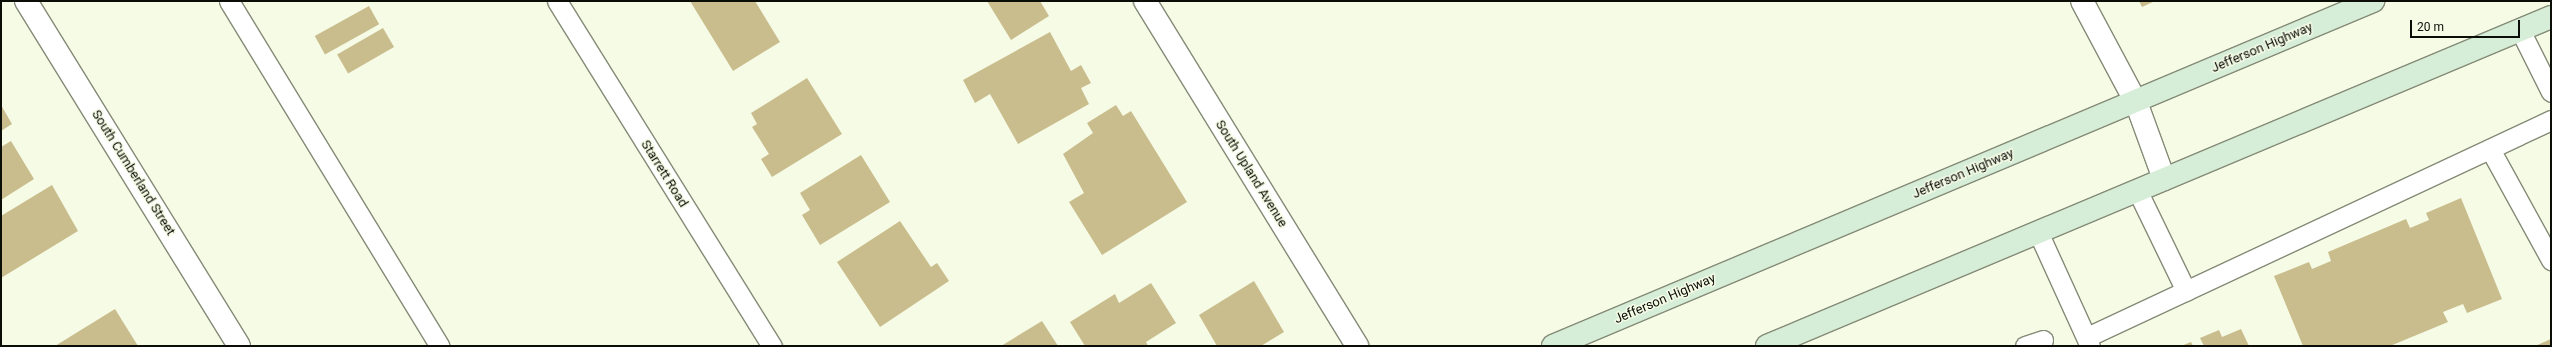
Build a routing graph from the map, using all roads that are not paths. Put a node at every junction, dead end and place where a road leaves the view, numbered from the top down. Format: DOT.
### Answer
graph roads {
  1 [pos="26,1"];
  2 [pos="229,1"];
  3 [pos="557,1"];
  4 [pos="1145,1"];
  5 [pos="2082,1"];
  6 [pos="2373,1"];
  7 [pos="2551,17"];
  8 [pos="2520,30"];
  9 [pos="2551,92"];
  10 [pos="2136,102"];
  11 [pos="2551,120"];
  12 [pos="2490,149"];
  13 [pos="2164,178"];
  14 [pos="2137,190"];
  15 [pos="2038,232"];
  16 [pos="2551,260"];
  17 [pos="2186,291"];
  18 [pos="2088,342"];
  19 [pos="239,346"];
  20 [pos="440,346"];
  21 [pos="772,346"];
  22 [pos="1357,346"];
  23 [pos="1553,346"];
  24 [pos="1767,346"];
  1 -- 19 [label="street, South Cumberland Street"];
  2 -- 20 [label="lane"];
  3 -- 21 [label="lane, Starrett Road"];
  4 -- 22 [label="street, South Upland Avenue"];
  5 -- 10 [label="street"];
  6 -- 10 [label="main road, Jefferson Highway"];
  7 -- 8 [label="main road"];
  8 -- 9 [label="lane"];
  8 -- 13 [label="main road"];
  10 -- 13 [label="street"];
  10 -- 23 [label="main road, Jefferson Highway"];
  11 -- 12 [label="lane"];
  12 -- 16 [label="lane"];
  12 -- 17 [label="lane"];
  13 -- 14 [label="main road"];
  14 -- 15 [label="main road"];
  14 -- 17 [label="lane"];
  15 -- 18 [label="lane"];
  15 -- 24 [label="main road"];
  17 -- 18 [label="lane"];
}
